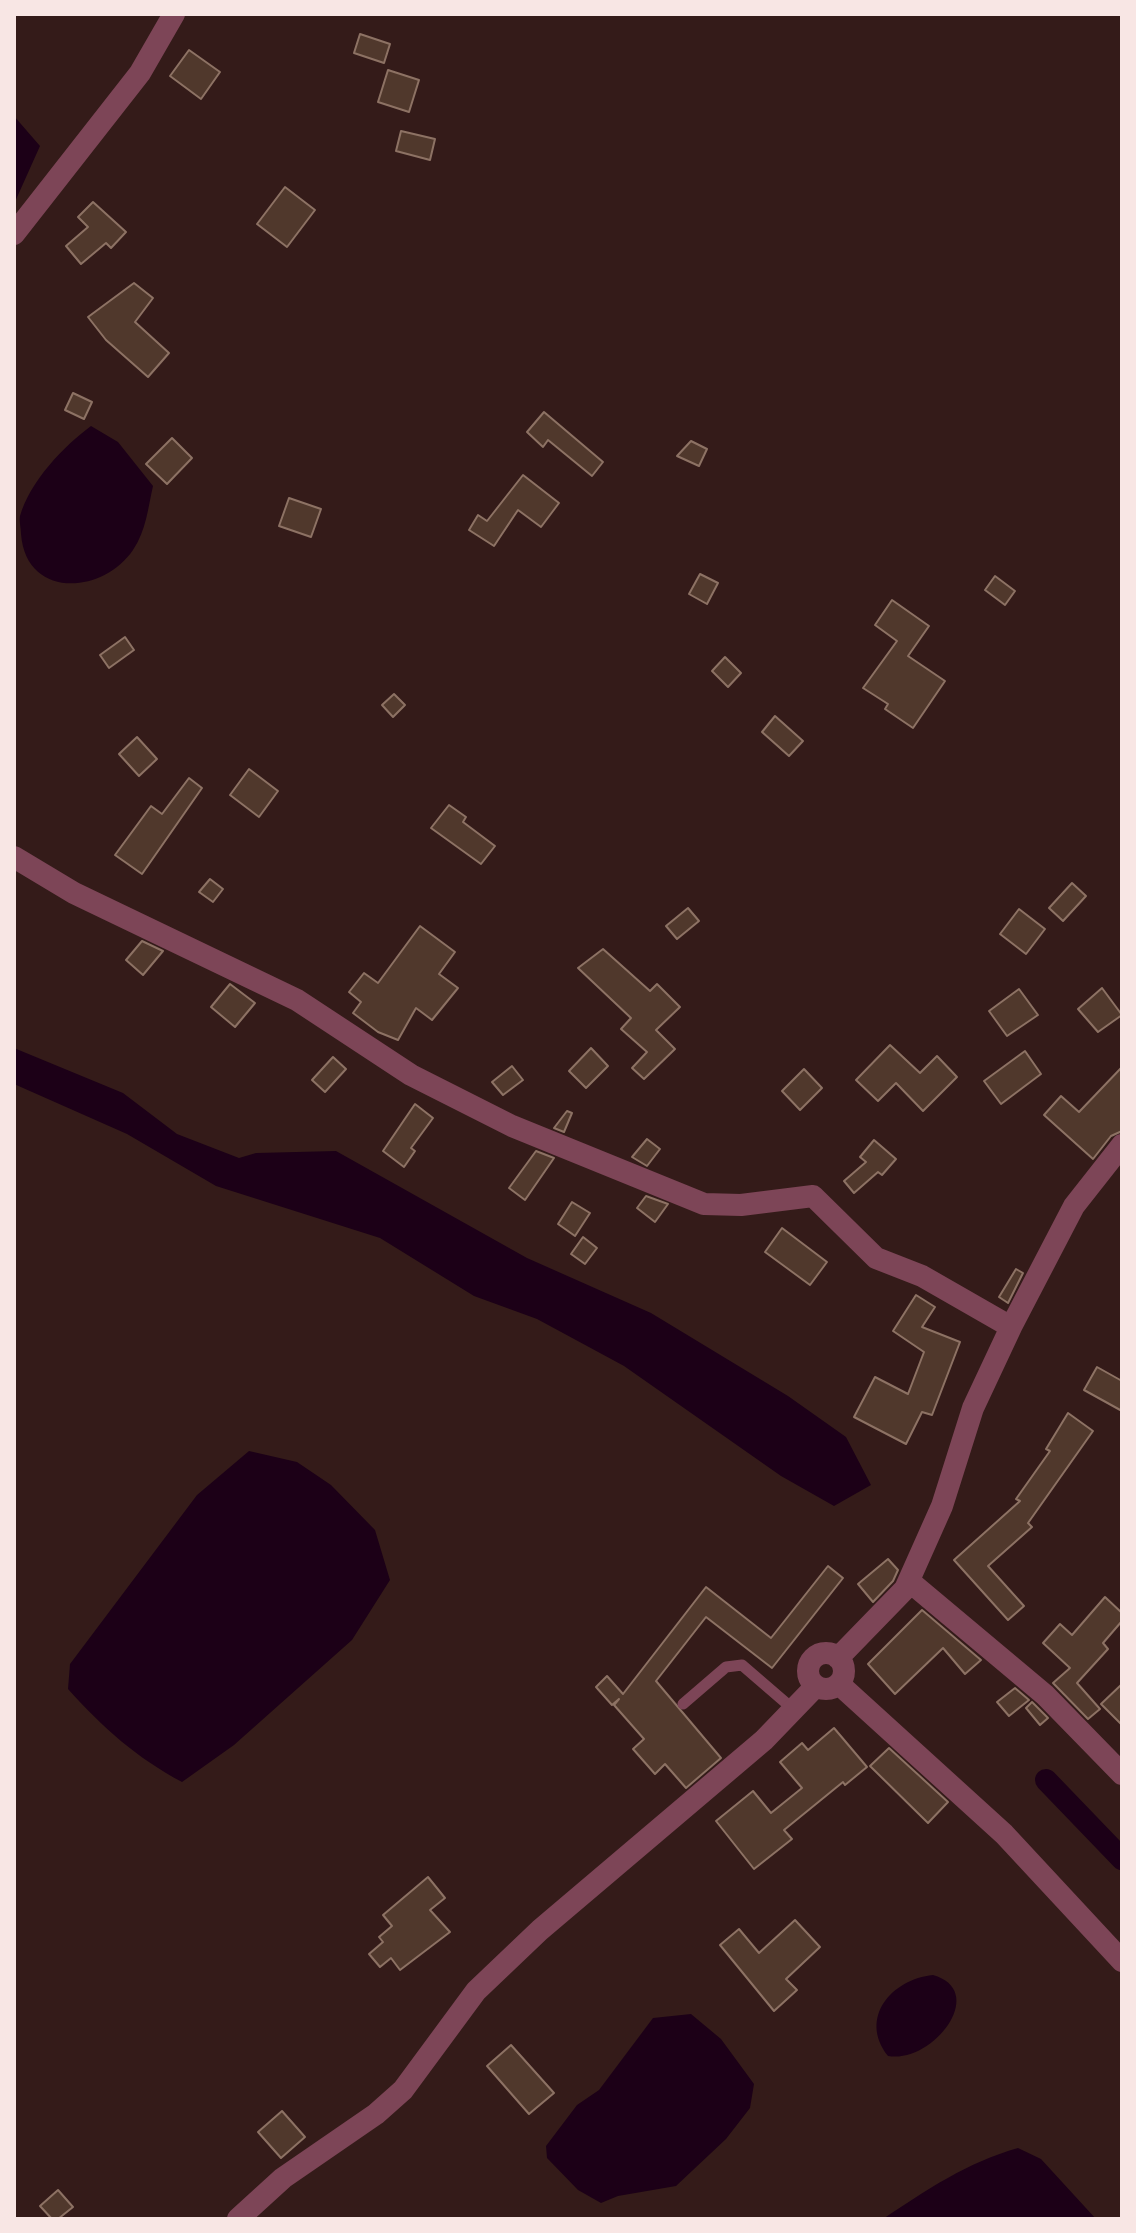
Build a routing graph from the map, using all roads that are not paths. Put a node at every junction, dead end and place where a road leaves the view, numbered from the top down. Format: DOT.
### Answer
graph roads {
  1 [pos="174,14"];
  2 [pos="14,234"];
  3 [pos="14,857"];
  4 [pos="1122,1145"];
  5 [pos="1011,1327"];
  6 [pos="909,1581"];
  7 [pos="838,1658"];
  8 [pos="839,1684"];
  9 [pos="816,1686"];
  10 [pos="683,1704"];
  11 [pos="793,1709"];
  12 [pos="1122,1774"];
  13 [pos="1122,1961"];
  14 [pos="238,2219"];
  1 -- 2 [label="street"];
  3 -- 5 [label="street"];
  4 -- 5 [label="street"];
  5 -- 6 [label="street"];
  6 -- 7 [label="street"];
  6 -- 12 [label="street"];
  7 -- 8 [label="street"];
  7 -- 9 [label="street"];
  8 -- 9 [label="street"];
  8 -- 13 [label="street"];
  9 -- 11 [label="street"];
  10 -- 11 [label="lane"];
  11 -- 14 [label="street"];
}
